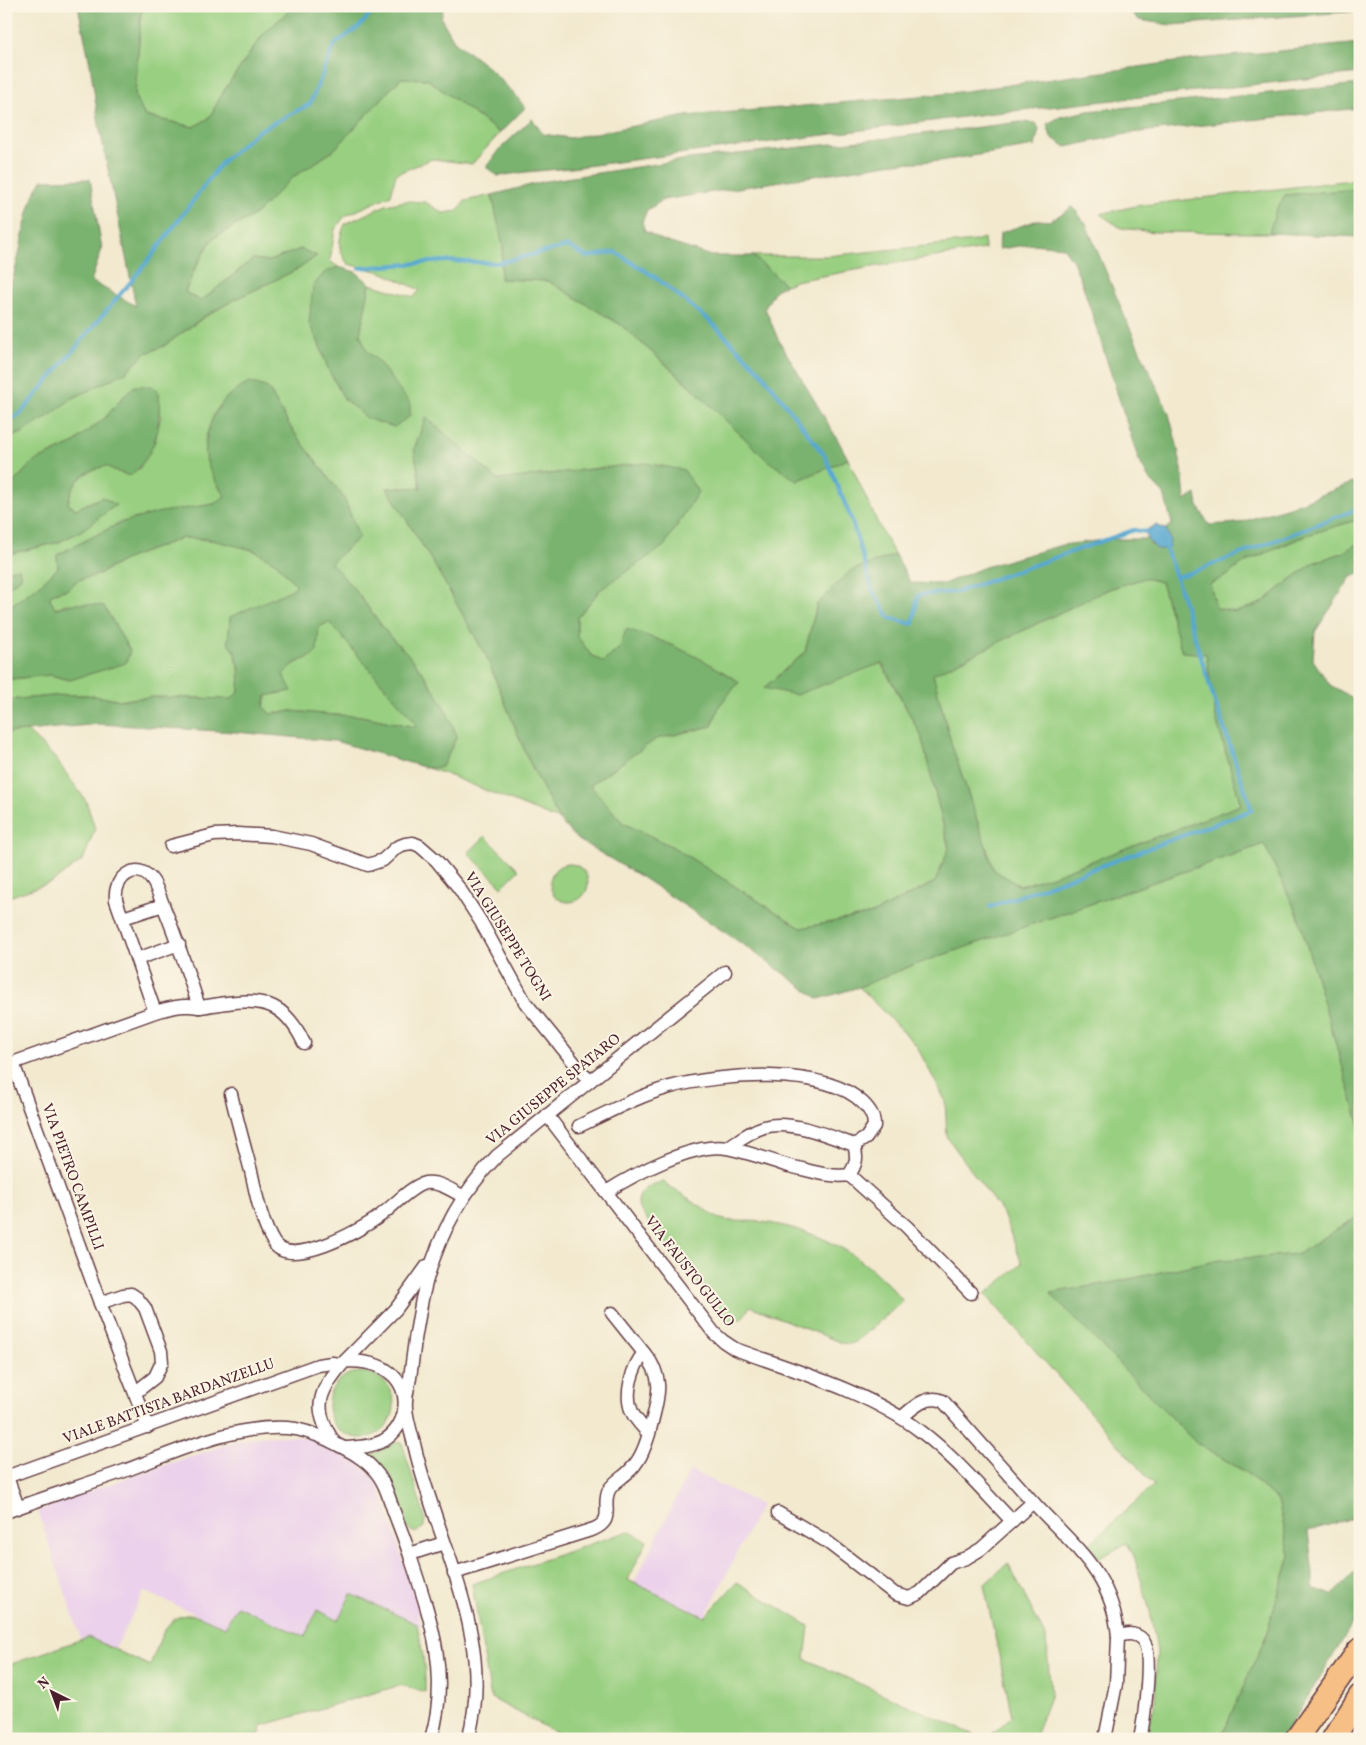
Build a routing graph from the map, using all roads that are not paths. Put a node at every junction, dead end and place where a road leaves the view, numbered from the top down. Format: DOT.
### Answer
graph roads {
  1 [pos="171,846"];
  2 [pos="163,905"];
  3 [pos="123,918"];
  4 [pos="179,944"];
  5 [pos="137,959"];
  6 [pos="725,972"];
  7 [pos="200,1007"];
  8 [pos="155,1012"];
  9 [pos="304,1043"];
  10 [pos="10,1064"];
  11 [pos="589,1081"];
  12 [pos="231,1094"];
  13 [pos="547,1115"];
  14 [pos="579,1126"];
  15 [pos="854,1145"];
  16 [pos="727,1148"];
  17 [pos="849,1175"];
  18 [pos="606,1192"];
  19 [pos="464,1197"];
  20 [pos="433,1258"];
  21 [pos="971,1293"];
  22 [pos="100,1303"];
  23 [pos="612,1313"];
  24 [pos="644,1353"];
  25 [pos="343,1363"];
  26 [pos="136,1392"];
  27 [pos="406,1407"];
  28 [pos="901,1418"];
  29 [pos="148,1427"];
  30 [pos="649,1434"];
  31 [pos="339,1445"];
  32 [pos="7,1477"];
  33 [pos="1033,1502"];
  34 [pos="12,1509"];
  35 [pos="778,1513"];
  36 [pos="1012,1521"];
  37 [pos="444,1543"];
  38 [pos="410,1554"];
  39 [pos="454,1573"];
  40 [pos="1118,1637"];
  41 [pos="1360,1650"];
  42 [pos="1360,1696"];
  43 [pos="431,1739"];
  44 [pos="468,1739"];
  45 [pos="1105,1739"];
  46 [pos="1140,1739"];
  47 [pos="1296,1739"];
  48 [pos="1316,1739"];
  49 [pos="1333,1739"];
  1 -- 11 [label="street, VIA GIUSEPPE TOGNI"];
  2 -- 3 [label="street"];
  2 -- 3 [label="street"];
  2 -- 4 [label="street"];
  3 -- 5 [label="street"];
  4 -- 5 [label="street"];
  4 -- 7 [label="street"];
  5 -- 8 [label="street"];
  6 -- 11 [label="street, VIA GIUSEPPE SPATARO"];
  7 -- 8 [label="street"];
  7 -- 9 [label="street"];
  8 -- 10 [label="street"];
  10 -- 22 [label="street, VIA PIETRO CAMPILLI"];
  11 -- 13 [label="street, VIA GIUSEPPE SPATARO"];
  12 -- 19 [label="street"];
  13 -- 18 [label="street, VIA FAUSTO GULLO"];
  13 -- 19 [label="street, VIA GIUSEPPE SPATARO"];
  14 -- 15 [label="street"];
  15 -- 16 [label="street"];
  15 -- 17 [label="street"];
  16 -- 17 [label="street"];
  16 -- 18 [label="street"];
  17 -- 21 [label="street"];
  18 -- 28 [label="street, VIA FAUSTO GULLO"];
  19 -- 20 [label="street, VIA GIUSEPPE SPATARO"];
  20 -- 25 [label="street, VIA GIUSEPPE SPATARO"];
  20 -- 27 [label="street, VIA GIUSEPPE SPATARO"];
  22 -- 26 [label="street, VIA PIETRO CAMPILLI"];
  22 -- 26 [label="street"];
  23 -- 24 [label="street"];
  24 -- 30 [label="street"];
  24 -- 30 [label="street"];
  25 -- 27 [label="street"];
  25 -- 29 [label="street, VIALE BATTISTA BARDANZELLU"];
  25 -- 31 [label="street"];
  26 -- 29 [label="street, VIA PIETRO CAMPILLI"];
  27 -- 31 [label="street"];
  27 -- 37 [label="street"];
  28 -- 33 [label="street"];
  28 -- 36 [label="street, VIA FAUSTO GULLO"];
  29 -- 32 [label="street, VIALE BATTISTA BARDANZELLU"];
  30 -- 39 [label="street"];
  31 -- 34 [label="street, VIALE BATTISTA BARDANZELLU"];
  31 -- 38 [label="street"];
  32 -- 34 [label="street, VIALE BATTISTA BARDANZELLU"];
  33 -- 36 [label="street"];
  33 -- 40 [label="street"];
  35 -- 36 [label="street"];
  37 -- 38 [label="street"];
  37 -- 39 [label="street"];
  38 -- 43 [label="street"];
  39 -- 44 [label="street"];
  40 -- 45 [label="street"];
  40 -- 46 [label="street"];
  41 -- 47 [label="highway"];
  41 -- 48 [label="highway"];
  42 -- 49 [label="highway"];
}
